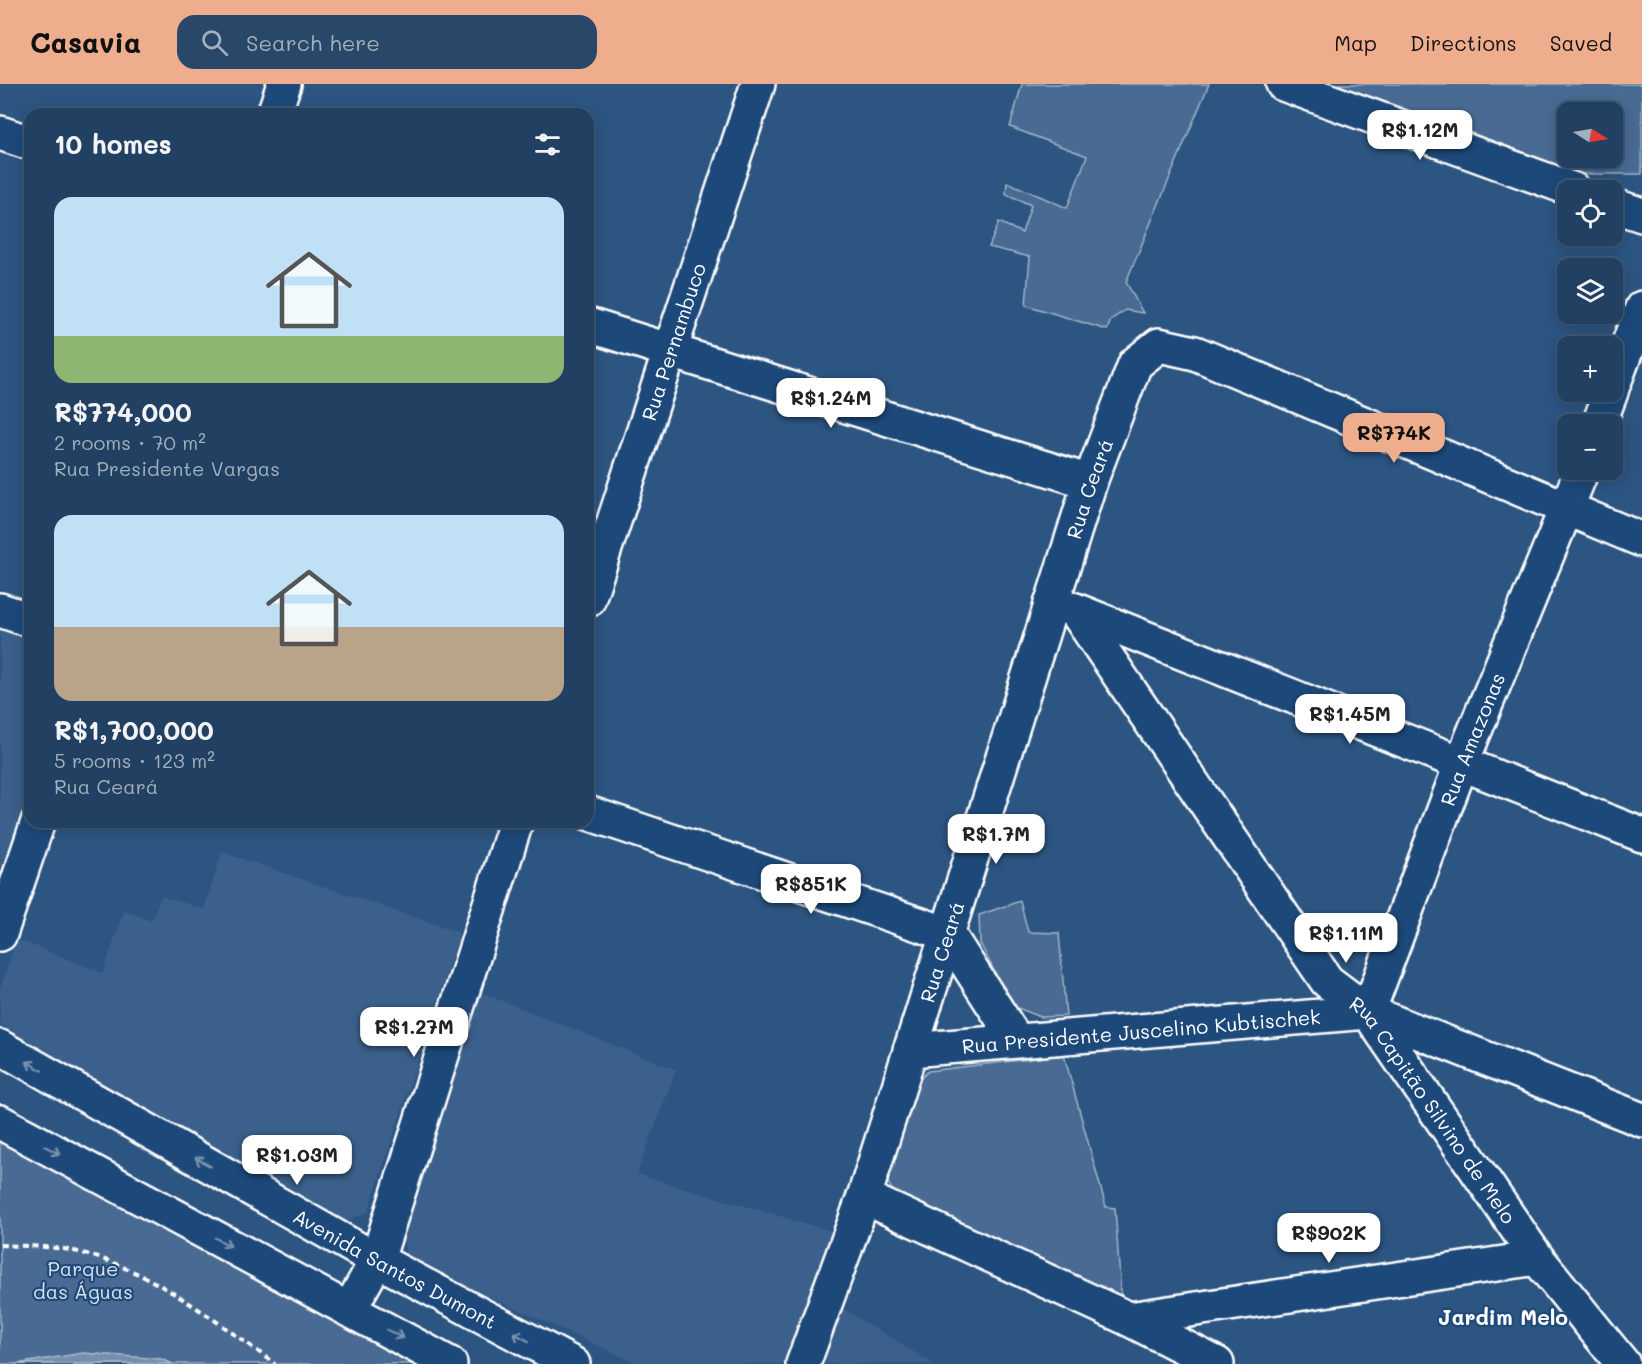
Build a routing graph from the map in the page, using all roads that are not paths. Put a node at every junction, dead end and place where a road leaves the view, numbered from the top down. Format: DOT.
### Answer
graph roads {
  1 [pos="284,84"];
  2 [pos="758,84"];
  3 [pos="1283,84"];
  4 [pos="276,108"];
  5 [pos="0,133"];
  6 [pos="24,141"];
  7 [pos="1557,184"];
  8 [pos="1623,209"];
  9 [pos="1642,215"];
  10 [pos="1642,308"];
  11 [pos="594,328"];
  12 [pos="669,352"];
  13 [pos="1623,360"];
  14 [pos="1578,480"];
  15 [pos="1090,482"];
  16 [pos="1568,510"];
  17 [pos="1642,540"];
  18 [pos="594,582"];
  19 [pos="1063,607"];
  20 [pos="0,610"];
  21 [pos="24,618"];
  22 [pos="1462,762"];
  23 [pos="594,815"];
  24 [pos="36,828"];
  25 [pos="514,828"];
  26 [pos="1642,835"];
  27 [pos="0,934"];
  28 [pos="948,934"];
  29 [pos="1368,1012"];
  30 [pos="1016,1040"];
  31 [pos="0,1047"];
  32 [pos="909,1050"];
  33 [pos="1642,1120"];
  34 [pos="0,1122"];
  35 [pos="864,1197"];
  36 [pos="1537,1258"];
  37 [pos="377,1260"];
  38 [pos="349,1310"];
  39 [pos="1129,1320"];
  40 [pos="450,1364"];
  41 [pos="573,1364"];
  42 [pos="803,1364"];
  43 [pos="1217,1364"];
  44 [pos="1623,1364"];
  1 -- 4 [label="street"];
  2 -- 12 [label="street, Rua Pernambuco"];
  3 -- 7 [label="street"];
  5 -- 6 [label="street"];
  8 -- 9 [label="street"];
  10 -- 13 [label="street"];
  11 -- 12 [label="street"];
  12 -- 15 [label="street"];
  12 -- 18 [label="street, Rua Pernambuco"];
  14 -- 16 [label="street, Rua Amazonas"];
  15 -- 16 [label="street, Rua Ceará"];
  15 -- 19 [label="street, Rua Ceará"];
  16 -- 17 [label="street"];
  16 -- 22 [label="street, Rua Amazonas"];
  19 -- 22 [label="street"];
  19 -- 28 [label="street, Rua Ceará"];
  19 -- 29 [label="street, Rua Capitão Silvino de Melo"];
  20 -- 21 [label="street"];
  22 -- 26 [label="street"];
  22 -- 29 [label="street, Rua Amazonas"];
  23 -- 28 [label="street"];
  24 -- 27 [label="street"];
  25 -- 37 [label="street"];
  28 -- 30 [label="street"];
  28 -- 32 [label="street, Rua Ceará"];
  29 -- 30 [label="street, Rua Presidente Juscelino Kubtischek"];
  29 -- 33 [label="street, Rua Presidente Juscelino Kubtischek"];
  29 -- 36 [label="street, Rua Capitão Silvino de Melo"];
  30 -- 32 [label="street, Rua Presidente Juscelino Kubtischek"];
  37 -- 31 [label="street, Avenida Santos Dumont, one-way"];
  32 -- 35 [label="street, Rua Ceará"];
  34 -- 38 [label="street, one-way"];
  35 -- 39 [label="street"];
  35 -- 42 [label="street, Rua Ceará"];
  36 -- 39 [label="street"];
  36 -- 44 [label="street, Rua Capitão Silvino de Melo"];
  37 -- 38 [label="street"];
  41 -- 37 [label="street, Avenida Santos Dumont, one-way"];
  38 -- 40 [label="street, one-way"];
  39 -- 43 [label="street"];
}
